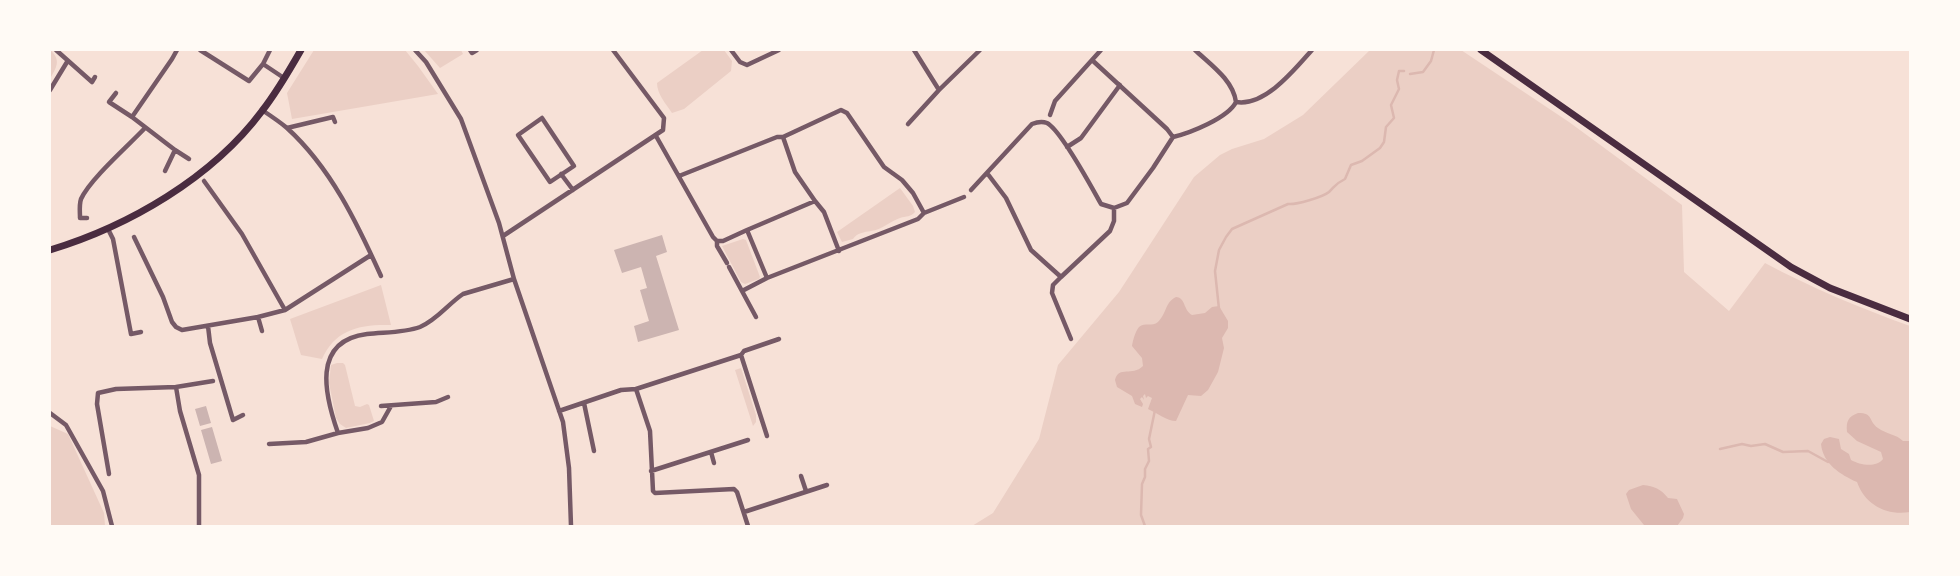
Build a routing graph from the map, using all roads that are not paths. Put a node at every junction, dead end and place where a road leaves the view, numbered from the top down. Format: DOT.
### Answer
graph roads {
  1 [pos="56,50"];
  2 [pos="177,50"];
  3 [pos="200,50"];
  4 [pos="270,50"];
  5 [pos="301,50"];
  6 [pos="415,50"];
  7 [pos="470,50"];
  8 [pos="477,50"];
  9 [pos="613,50"];
  10 [pos="731,50"];
  11 [pos="779,50"];
  12 [pos="914,50"];
  13 [pos="980,50"];
  14 [pos="1101,50"];
  15 [pos="1195,50"];
  16 [pos="1312,50"];
  17 [pos="1481,50"];
  18 [pos="1092,60"];
  19 [pos="67,62"];
  20 [pos="263,64"];
  21 [pos="95,77"];
  22 [pos="284,78"];
  23 [pos="1120,85"];
  24 [pos="50,90"];
  25 [pos="939,90"];
  26 [pos="116,93"];
  27 [pos="1236,102"];
  28 [pos="262,110"];
  29 [pos="1050,115"];
  30 [pos="132,117"];
  31 [pos="334,119"];
  32 [pos="908,124"];
  33 [pos="145,128"];
  34 [pos="287,128"];
  35 [pos="656,136"];
  36 [pos="783,137"];
  37 [pos="1173,138"];
  38 [pos="1068,147"];
  39 [pos="175,150"];
  40 [pos="189,159"];
  41 [pos="165,171"];
  42 [pos="987,173"];
  43 [pos="561,174"];
  44 [pos="679,176"];
  45 [pos="204,181"];
  46 [pos="572,190"];
  47 [pos="971,190"];
  48 [pos="964,197"];
  49 [pos="815,201"];
  50 [pos="1114,208"];
  51 [pos="924,213"];
  52 [pos="87,218"];
  53 [pos="108,229"];
  54 [pos="746,230"];
  55 [pos="503,236"];
  56 [pos="134,238"];
  57 [pos="717,241"];
  58 [pos="139,248"];
  59 [pos="50,250"];
  60 [pos="839,250"];
  61 [pos="133,251"];
  62 [pos="371,255"];
  63 [pos="381,276"];
  64 [pos="1061,277"];
  65 [pos="514,278"];
  66 [pos="767,278"];
  67 [pos="742,291"];
  68 [pos="284,310"];
  69 [pos="258,317"];
  70 [pos="756,317"];
  71 [pos="1910,319"];
  72 [pos="208,326"];
  73 [pos="262,331"];
  74 [pos="141,332"];
  75 [pos="779,339"];
  76 [pos="1072,339"];
  77 [pos="741,355"];
  78 [pos="213,381"];
  79 [pos="176,387"];
  80 [pos="636,389"];
  81 [pos="448,397"];
  82 [pos="584,403"];
  83 [pos="381,406"];
  84 [pos="391,406"];
  85 [pos="559,411"];
  86 [pos="50,413"];
  87 [pos="243,415"];
  88 [pos="338,433"];
  89 [pos="767,436"];
  90 [pos="748,440"];
  91 [pos="269,444"];
  92 [pos="594,451"];
  93 [pos="711,452"];
  94 [pos="714,463"];
  95 [pos="651,471"];
  96 [pos="108,474"];
  97 [pos="801,476"];
  98 [pos="827,485"];
  99 [pos="806,491"];
  100 [pos="744,512"];
  101 [pos="112,526"];
  102 [pos="199,526"];
  103 [pos="571,526"];
  104 [pos="748,526"];
  1 -- 19 [label="street"];
  2 -- 30 [label="street"];
  3 -- 20 [label="street"];
  4 -- 20 [label="street"];
  5 -- 22 [label="main road"];
  6 -- 55 [label="street"];
  7 -- 8 [label="street"];
  9 -- 35 [label="street"];
  10 -- 11 [label="street"];
  12 -- 25 [label="street"];
  13 -- 25 [label="street"];
  14 -- 18 [label="street"];
  15 -- 27 [label="street"];
  16 -- 27 [label="street"];
  17 -- 71 [label="main road"];
  18 -- 23 [label="street"];
  18 -- 29 [label="street"];
  19 -- 21 [label="street"];
  19 -- 24 [label="street"];
  20 -- 22 [label="street"];
  22 -- 28 [label="main road"];
  23 -- 37 [label="street"];
  23 -- 38 [label="street"];
  25 -- 32 [label="street"];
  26 -- 30 [label="street"];
  27 -- 37 [label="street"];
  28 -- 34 [label="street"];
  28 -- 53 [label="main road"];
  30 -- 33 [label="street"];
  31 -- 34 [label="street"];
  33 -- 39 [label="street"];
  33 -- 52 [label="street"];
  34 -- 62 [label="street"];
  35 -- 44 [label="street"];
  35 -- 46 [label="street"];
  36 -- 44 [label="street"];
  36 -- 49 [label="street"];
  36 -- 51 [label="street"];
  37 -- 50 [label="street"];
  38 -- 42 [label="street"];
  38 -- 50 [label="street"];
  39 -- 40 [label="street"];
  39 -- 41 [label="street"];
  42 -- 47 [label="street"];
  42 -- 64 [label="street"];
  43 -- 43 [label="street"];
  43 -- 46 [label="street"];
  44 -- 57 [label="street"];
  45 -- 68 [label="street"];
  46 -- 55 [label="street"];
  48 -- 51 [label="street"];
  49 -- 54 [label="street"];
  49 -- 60 [label="street"];
  50 -- 64 [label="street"];
  51 -- 60 [label="street"];
  53 -- 59 [label="main road"];
  53 -- 74 [label="street"];
  54 -- 57 [label="street"];
  54 -- 66 [label="street"];
  55 -- 65 [label="street"];
  56 -- 58 [label="street"];
  57 -- 67 [label="street"];
  58 -- 61 [label="street"];
  58 -- 72 [label="street"];
  60 -- 66 [label="street"];
  62 -- 63 [label="street"];
  62 -- 68 [label="street"];
  64 -- 76 [label="street"];
  65 -- 85 [label="street"];
  65 -- 88 [label="street"];
  66 -- 67 [label="street"];
  67 -- 70 [label="street"];
  68 -- 69 [label="street"];
  69 -- 72 [label="street"];
  69 -- 73 [label="street"];
  72 -- 87 [label="street"];
  75 -- 77 [label="street"];
  77 -- 80 [label="street"];
  77 -- 89 [label="street"];
  78 -- 79 [label="street"];
  79 -- 96 [label="street"];
  79 -- 102 [label="street"];
  80 -- 82 [label="street"];
  80 -- 95 [label="street"];
  81 -- 84 [label="street"];
  82 -- 85 [label="street"];
  82 -- 92 [label="street"];
  83 -- 84 [label="street"];
  84 -- 88 [label="street"];
  85 -- 103 [label="street"];
  86 -- 101 [label="street"];
  88 -- 91 [label="street"];
  90 -- 93 [label="street"];
  93 -- 94 [label="street"];
  93 -- 95 [label="street"];
  95 -- 100 [label="street"];
  97 -- 99 [label="street"];
  98 -- 99 [label="street"];
  99 -- 100 [label="street"];
  100 -- 104 [label="street"];
}
